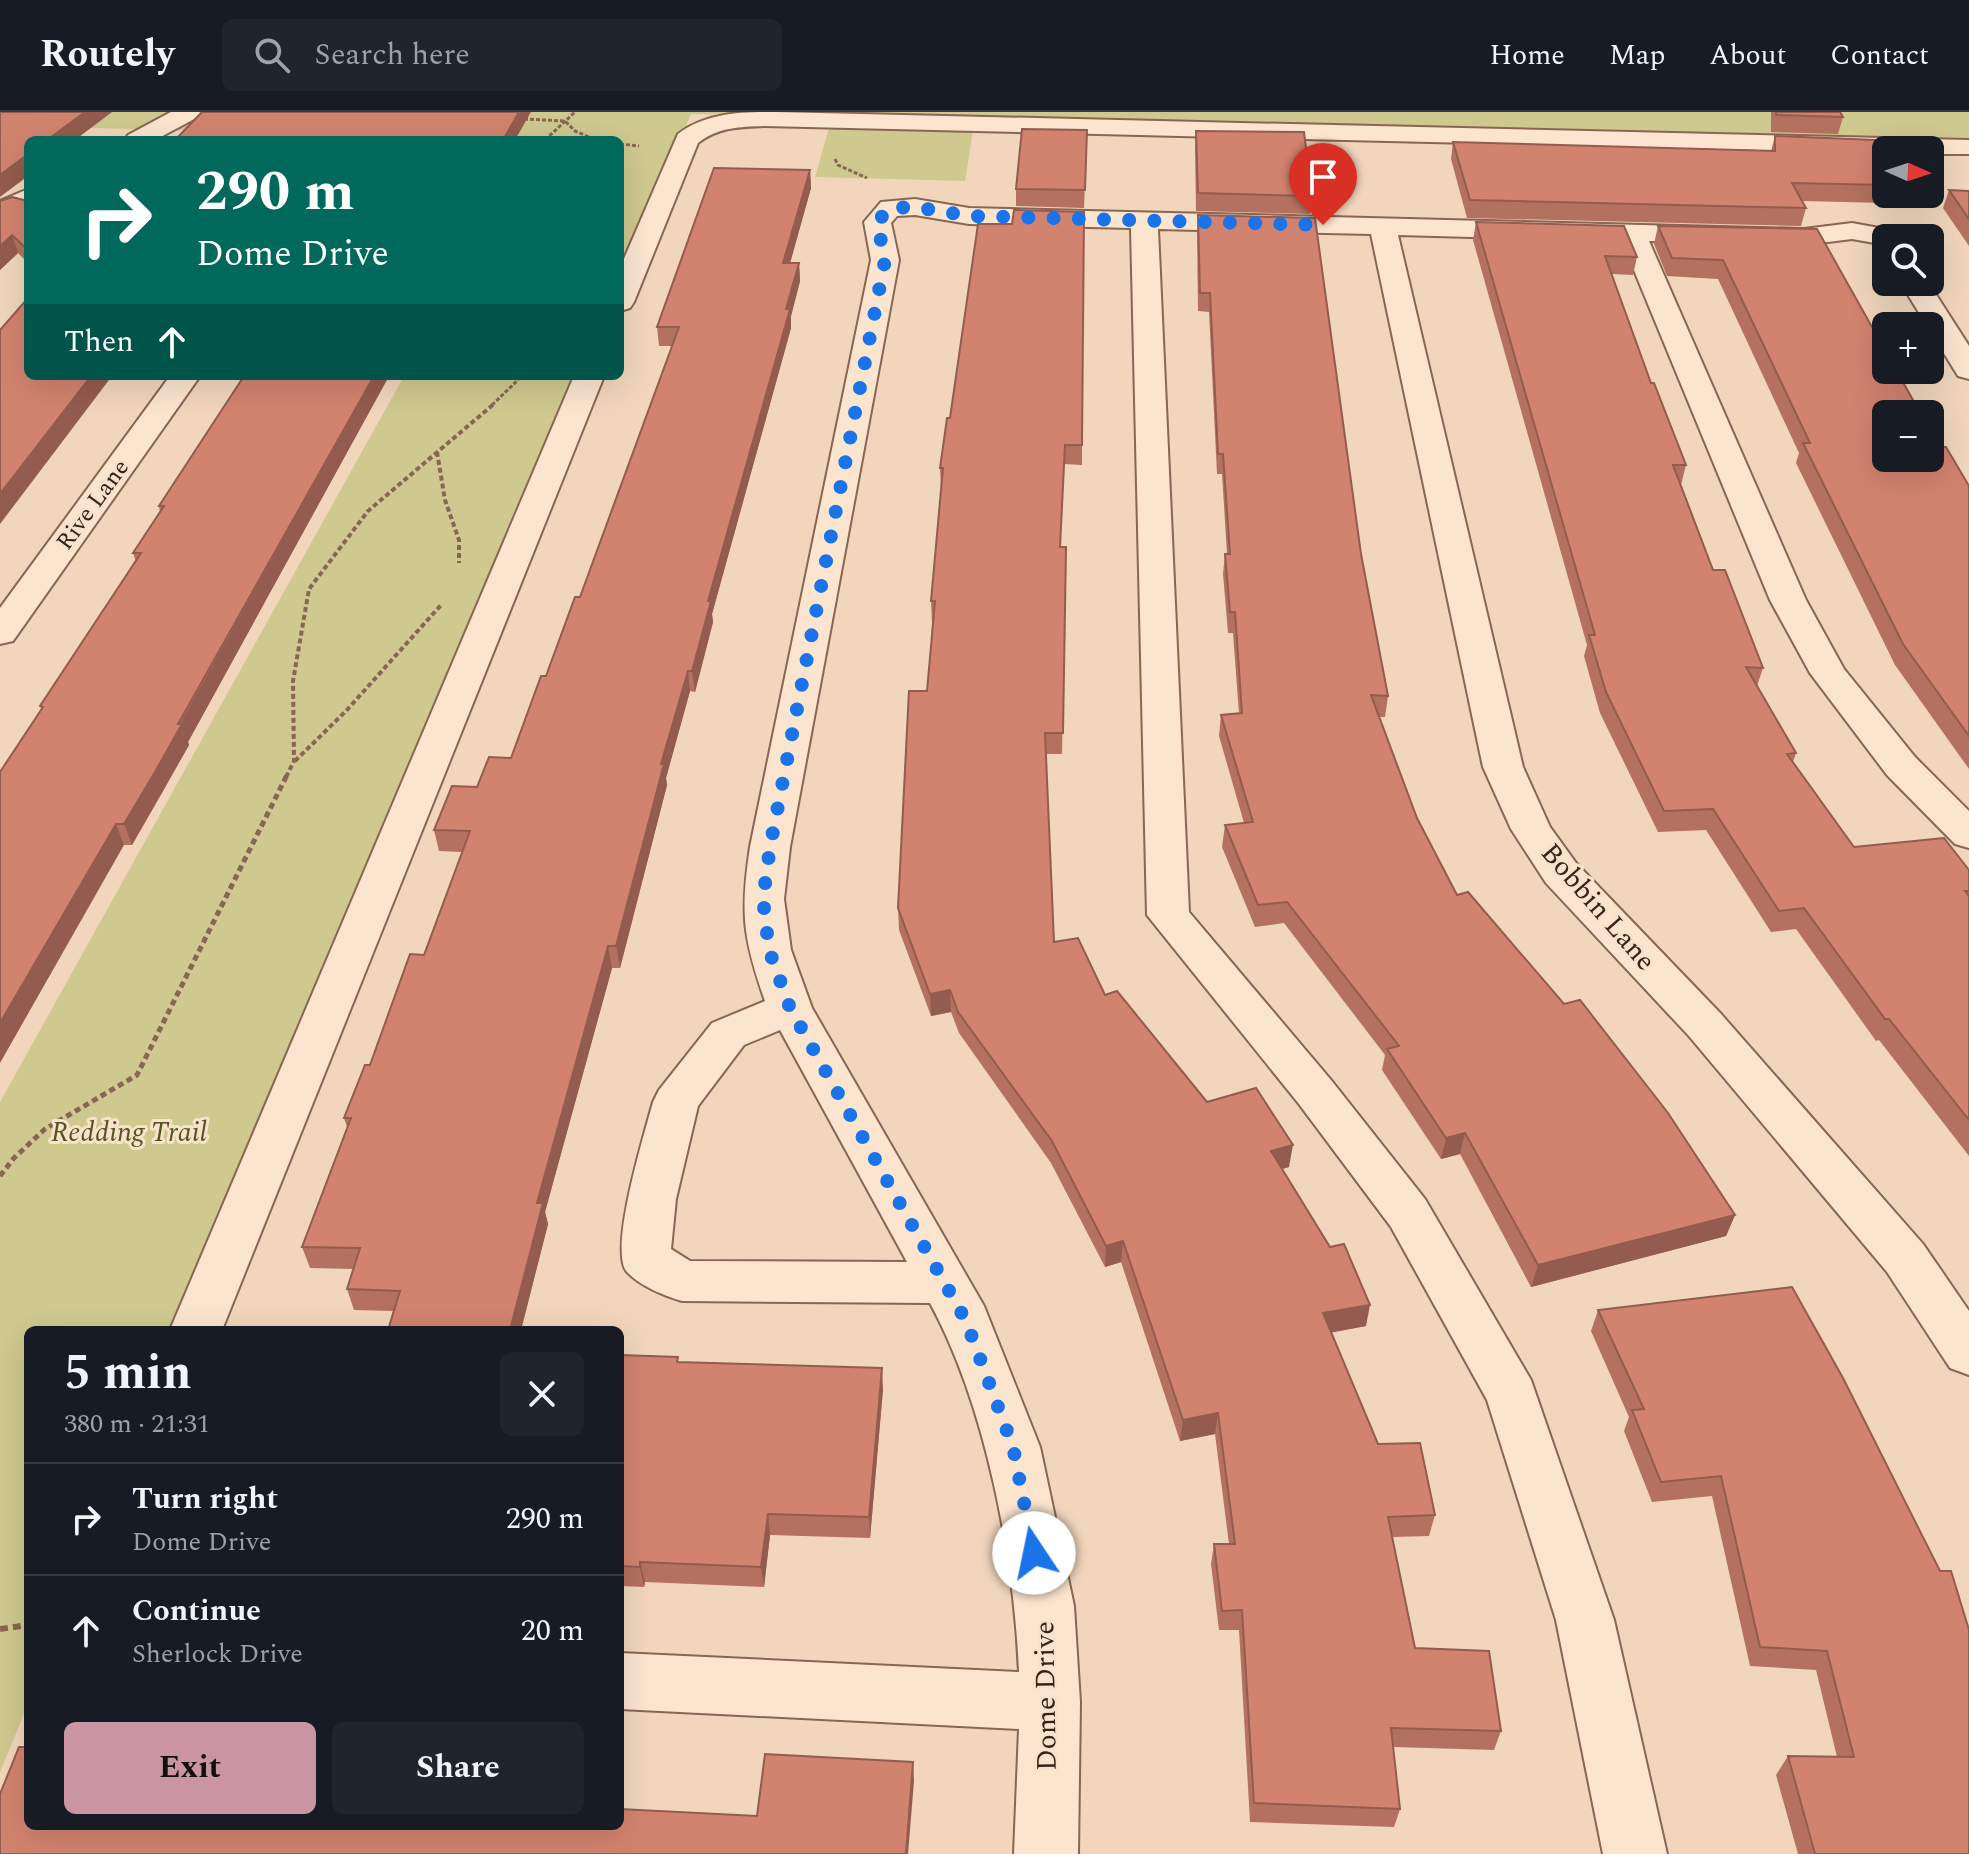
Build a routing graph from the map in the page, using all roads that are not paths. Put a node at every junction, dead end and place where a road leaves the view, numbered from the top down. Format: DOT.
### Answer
graph roads {
  1 [pos="189,112"];
  2 [pos="144,136"];
  3 [pos="1969,147"];
  4 [pos="24,199"];
  5 [pos="0,211"];
  6 [pos="1144,220"];
  7 [pos="1383,226"];
  8 [pos="1632,232"];
  9 [pos="1872,235"];
  10 [pos="624,292"];
  11 [pos="1923,296"];
  12 [pos="1969,370"];
  13 [pos="182,380"];
  14 [pos="587,380"];
  15 [pos="0,633"];
  16 [pos="1969,835"];
  17 [pos="790,1008"];
  18 [pos="946,1283"];
  19 [pos="198,1326"];
  20 [pos="1963,1333"];
  21 [pos="624,1681"];
  22 [pos="1050,1702"];
  23 [pos="1046,1854"];
  24 [pos="1635,1854"];
  1 -- 2 [label="street"];
  3 -- 10 [label="street"];
  4 -- 5 [label="street"];
  6 -- 7 [label="street"];
  6 -- 17 [label="street, Dome Drive"];
  6 -- 24 [label="street"];
  7 -- 8 [label="street"];
  7 -- 20 [label="street, Bobbin Lane"];
  8 -- 9 [label="street"];
  8 -- 16 [label="street"];
  11 -- 12 [label="street"];
  13 -- 15 [label="street, Rive Lane"];
  14 -- 19 [label="street"];
  17 -- 18 [label="street, Dome Drive"];
  17 -- 18 [label="street"];
  18 -- 22 [label="street, Dome Drive"];
  21 -- 22 [label="street"];
  22 -- 23 [label="street, Dome Drive"];
}
